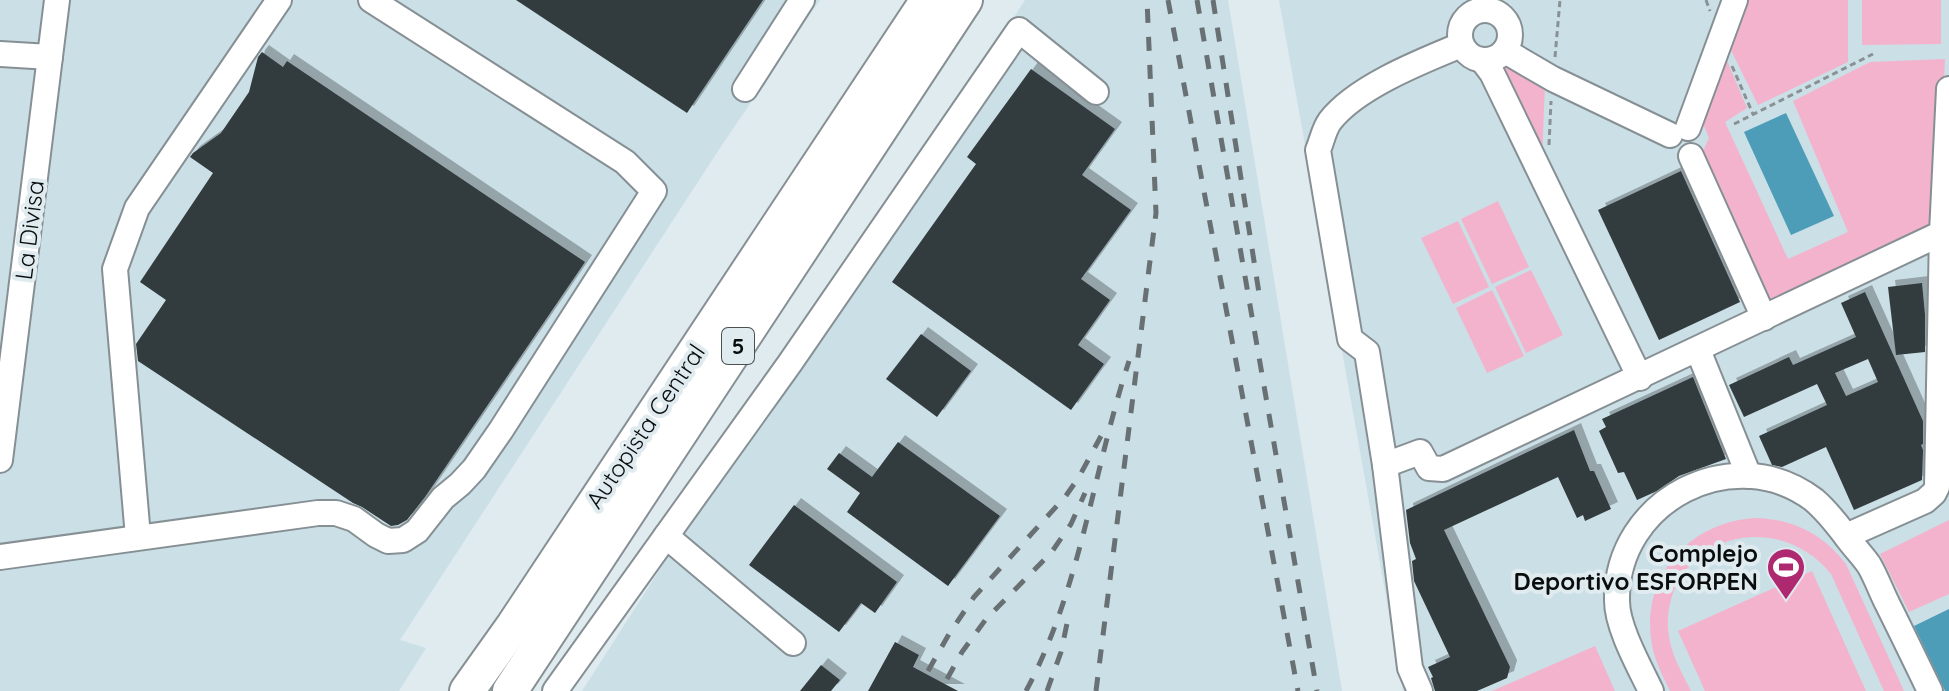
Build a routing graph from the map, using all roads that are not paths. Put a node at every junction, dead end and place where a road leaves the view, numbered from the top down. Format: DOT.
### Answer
graph roads {
  1 [pos="57,0"];
  2 [pos="279,0"];
  3 [pos="371,0"];
  4 [pos="802,0"];
  5 [pos="928,0"];
  6 [pos="965,0"];
  7 [pos="1735,0"];
  8 [pos="1475,6"];
  9 [pos="1461,45"];
  10 [pos="0,54"];
  11 [pos="1494,56"];
  12 [pos="50,57"];
  13 [pos="745,89"];
  14 [pos="1949,89"];
  15 [pos="1096,92"];
  16 [pos="1679,132"];
  17 [pos="1942,233"];
  18 [pos="1764,318"];
  19 [pos="1698,350"];
  20 [pos="1640,378"];
  21 [pos="0,460"];
  22 [pos="1385,465"];
  23 [pos="1749,476"];
  24 [pos="1942,499"];
  25 [pos="666,536"];
  26 [pos="1846,536"];
  27 [pos="138,537"];
  28 [pos="0,557"];
  29 [pos="793,643"];
  30 [pos="467,691"];
  31 [pos="510,691"];
  32 [pos="555,691"];
  33 [pos="1420,691"];
  34 [pos="1651,691"];
  35 [pos="1930,691"];
  1 -- 12 [label="street, La Divisa"];
  2 -- 27 [label="street"];
  3 -- 27 [label="street"];
  4 -- 13 [label="street"];
  5 -- 30 [label="highway, Autopista Central / 5"];
  6 -- 31 [label="highway, Autopista Central / 5"];
  7 -- 16 [label="street"];
  8 -- 9 [label="street"];
  8 -- 11 [label="street"];
  9 -- 11 [label="street"];
  9 -- 22 [label="street"];
  10 -- 12 [label="street"];
  11 -- 16 [label="street"];
  11 -- 20 [label="street"];
  12 -- 21 [label="street, La Divisa"];
  14 -- 17 [label="street"];
  15 -- 25 [label="street"];
  16 -- 18 [label="street"];
  17 -- 18 [label="street"];
  17 -- 24 [label="street"];
  18 -- 19 [label="street"];
  19 -- 20 [label="street"];
  19 -- 23 [label="street"];
  20 -- 22 [label="street"];
  22 -- 33 [label="street"];
  23 -- 26 [label="street"];
  23 -- 34 [label="street"];
  24 -- 26 [label="street"];
  25 -- 29 [label="street"];
  25 -- 32 [label="street"];
  26 -- 35 [label="street"];
  27 -- 28 [label="street"];
}
